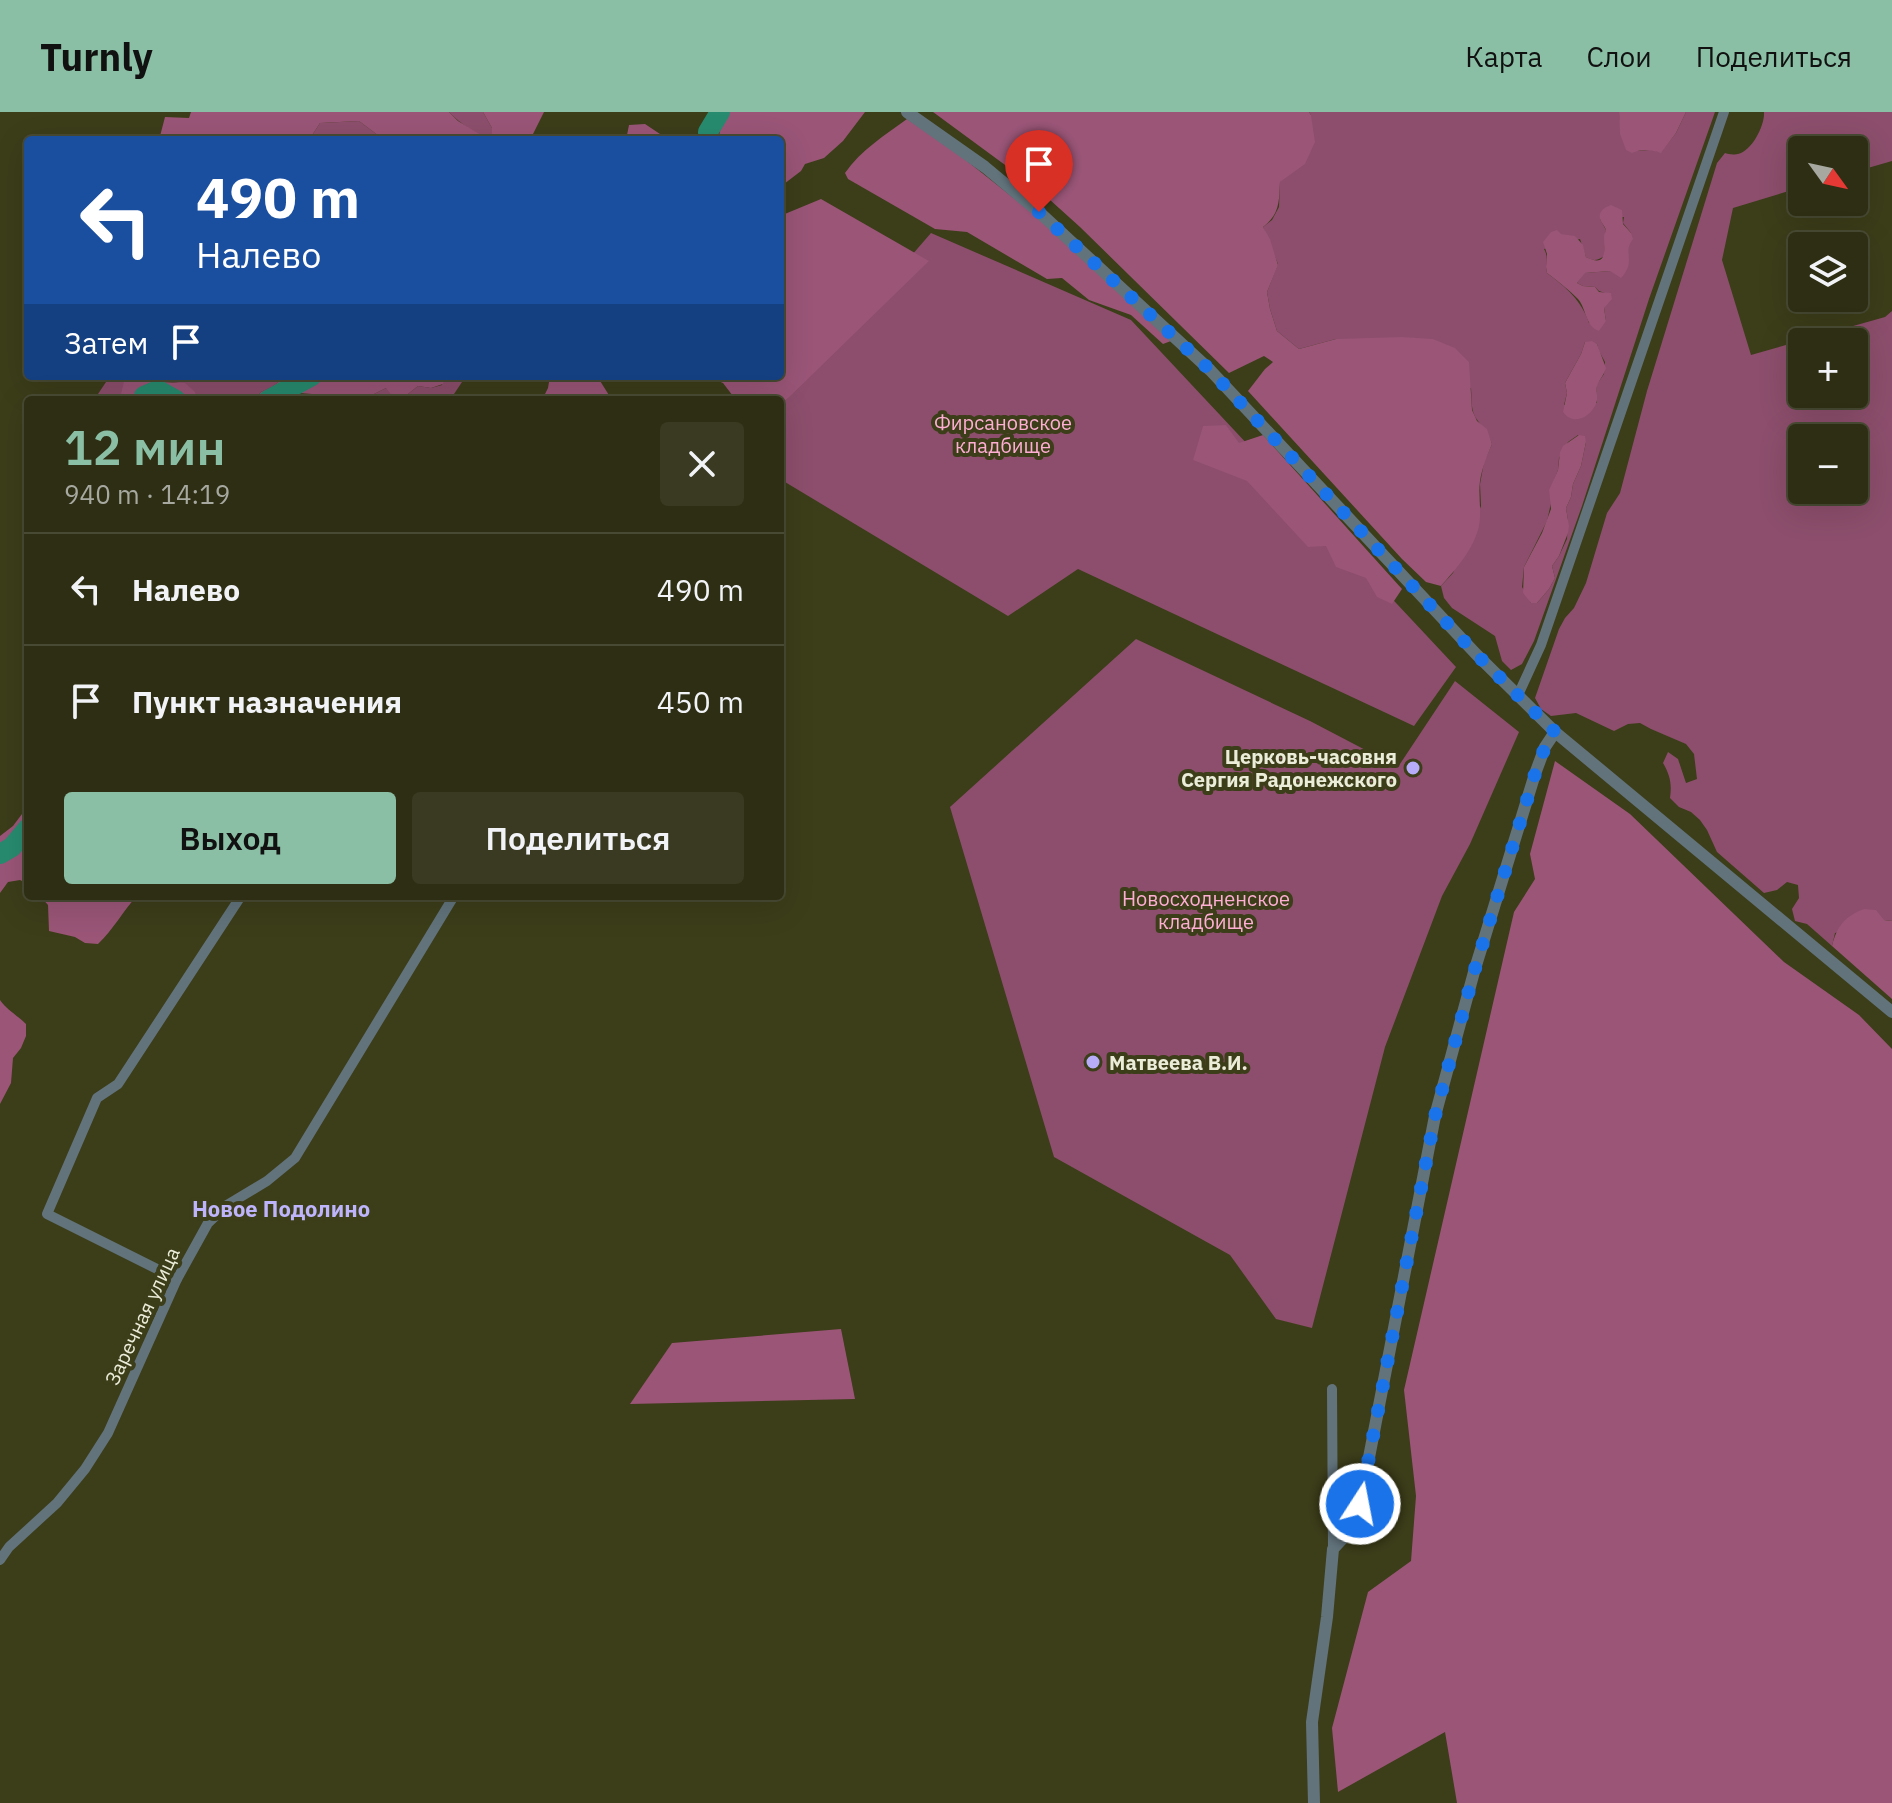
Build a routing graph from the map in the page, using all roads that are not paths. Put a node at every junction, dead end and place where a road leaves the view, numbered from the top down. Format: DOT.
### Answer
graph roads {
  1 [pos="907,112"];
  2 [pos="1724,112"];
  3 [pos="1518,695"];
  4 [pos="1555,732"];
  5 [pos="238,900"];
  6 [pos="452,900"];
  7 [pos="1892,1012"];
  8 [pos="177,1279"];
  9 [pos="1332,1389"];
  10 [pos="1333,1549"];
  11 [pos="0,1559"];
  12 [pos="1314,1803"];
  1 -- 3 [label="street"];
  2 -- 3 [label="street"];
  3 -- 4 [label="street"];
  4 -- 7 [label="street"];
  4 -- 10 [label="street"];
  5 -- 8 [label="street"];
  6 -- 8 [label="street, Заречная улица"];
  8 -- 11 [label="street, Заречная улица"];
  9 -- 10 [label="street"];
  10 -- 12 [label="street"];
}
